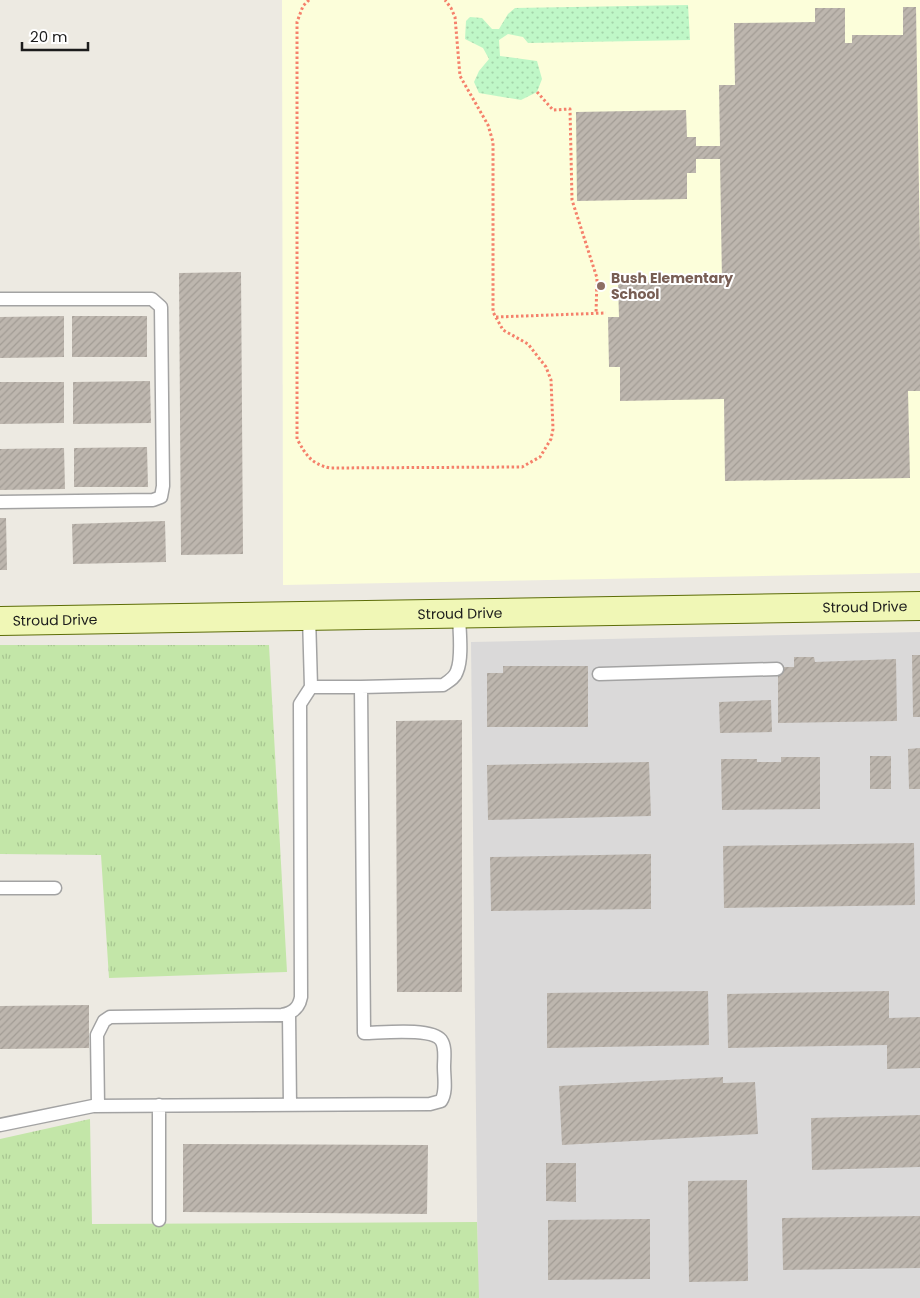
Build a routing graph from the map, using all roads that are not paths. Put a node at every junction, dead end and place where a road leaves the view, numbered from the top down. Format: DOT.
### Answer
graph roads {
  1 [pos="0,299"];
  2 [pos="0,502"];
  3 [pos="920,606"];
  4 [pos="459,614"];
  5 [pos="309,616"];
  6 [pos="0,621"];
  7 [pos="776,669"];
  8 [pos="600,674"];
  9 [pos="361,687"];
  10 [pos="311,688"];
  11 [pos="0,888"];
  12 [pos="55,888"];
  13 [pos="289,1014"];
  14 [pos="159,1105"];
  15 [pos="290,1105"];
  16 [pos="98,1106"];
  17 [pos="0,1125"];
  18 [pos="159,1220"];
  1 -- 2 [label="lane"];
  3 -- 4 [label="street, Stroud Drive"];
  4 -- 5 [label="street, Stroud Drive"];
  4 -- 9 [label="lane"];
  5 -- 6 [label="street, Stroud Drive"];
  5 -- 10 [label="lane"];
  7 -- 8 [label="lane"];
  9 -- 10 [label="lane"];
  9 -- 15 [label="lane"];
  10 -- 13 [label="lane"];
  11 -- 12 [label="lane"];
  13 -- 15 [label="lane"];
  13 -- 16 [label="lane"];
  14 -- 15 [label="lane"];
  14 -- 16 [label="lane"];
  14 -- 18 [label="lane"];
  16 -- 17 [label="lane"];
}
